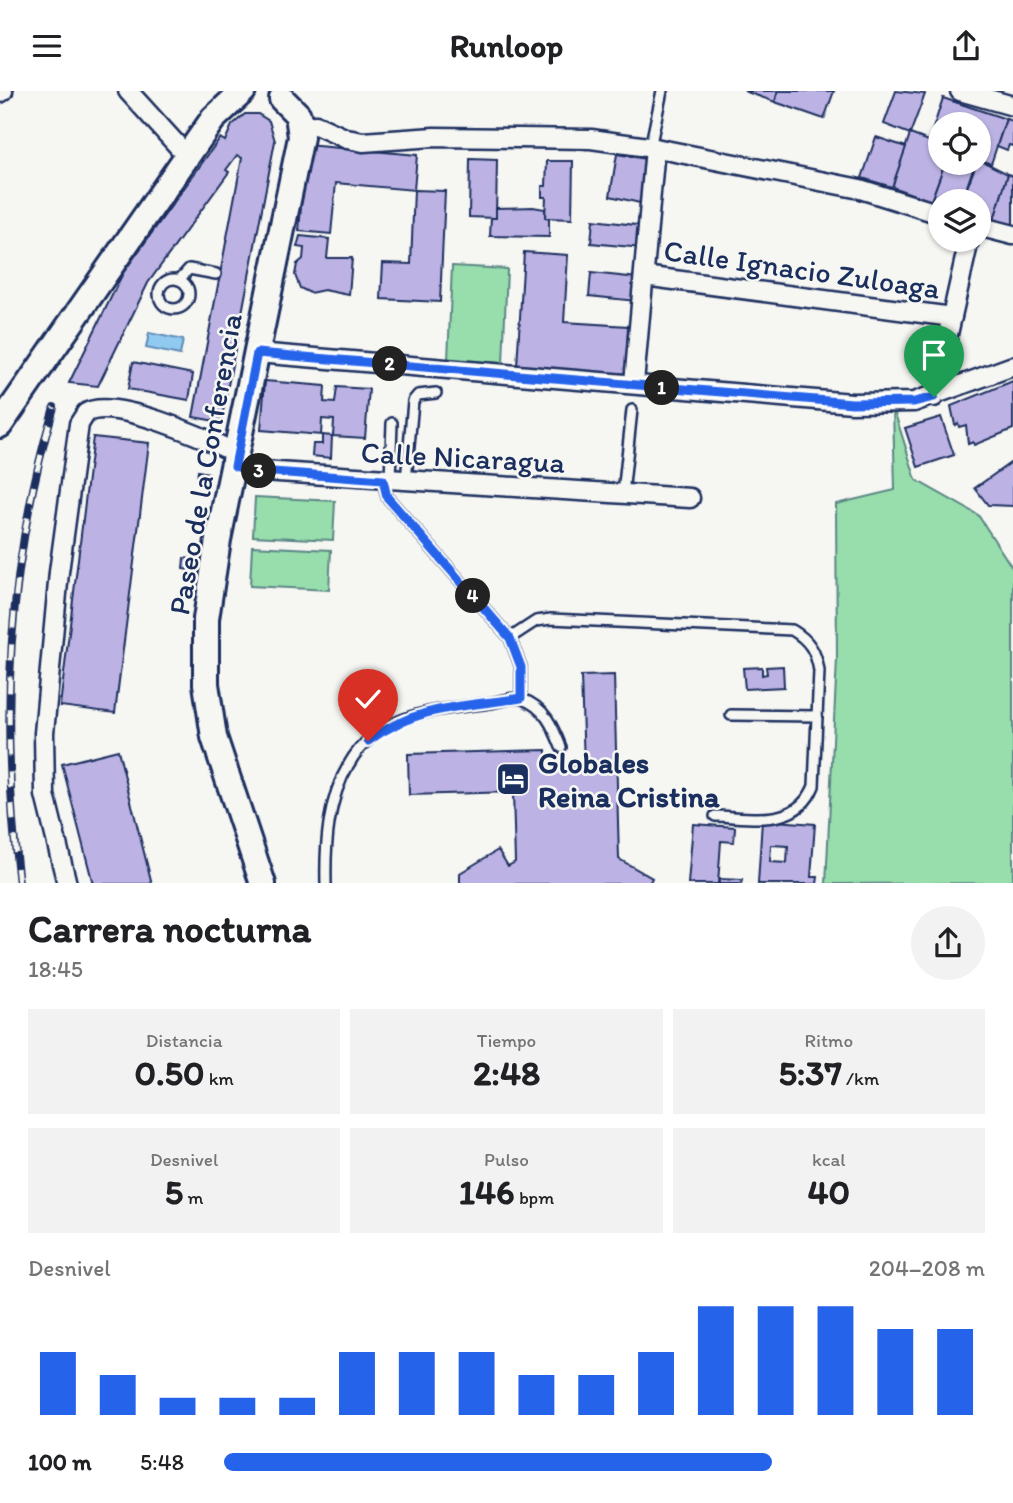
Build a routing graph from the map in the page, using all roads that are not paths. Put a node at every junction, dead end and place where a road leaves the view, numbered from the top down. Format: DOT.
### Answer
graph roads {
  1 [pos="128,91"];
  2 [pos="243,91"];
  3 [pos="258,91"];
  4 [pos="662,91"];
  5 [pos="960,91"];
  6 [pos="282,95"];
  7 [pos="1013,107"];
  8 [pos="301,126"];
  9 [pos="652,148"];
  10 [pos="188,157"];
  11 [pos="928,210"];
  12 [pos="991,229"];
  13 [pos="1013,235"];
  14 [pos="966,252"];
  15 [pos="216,274"];
  16 [pos="645,277"];
  17 [pos="179,280"];
  18 [pos="952,317"];
  19 [pos="257,353"];
  20 [pos="1013,366"];
  21 [pos="634,383"];
  22 [pos="436,393"];
  23 [pos="934,397"];
  24 [pos="632,410"];
  25 [pos="392,423"];
  26 [pos="0,425"];
  27 [pos="235,459"];
  28 [pos="393,481"];
  29 [pos="623,494"];
  30 [pos="690,498"];
  31 [pos="510,638"];
  32 [pos="521,698"];
  33 [pos="731,715"];
  34 [pos="817,716"];
  35 [pos="561,747"];
  36 [pos="715,816"];
  37 [pos="67,883"];
  38 [pos="263,883"];
  39 [pos="326,883"];
  1 -- 10 [label="street"];
  2 -- 10 [label="street"];
  3 -- 6 [label="street"];
  4 -- 9 [label="lane"];
  5 -- 7 [label="street"];
  6 -- 8 [label="street"];
  8 -- 9 [label="street"];
  8 -- 19 [label="street, Paseo de la Conferencia"];
  9 -- 11 [label="street"];
  9 -- 16 [label="street"];
  10 -- 26 [label="street"];
  12 -- 13 [label="street"];
  14 -- 18 [label="street"];
  15 -- 17 [label="lane"];
  16 -- 18 [label="street, Calle Ignacio Zuloaga"];
  16 -- 21 [label="street"];
  17 -- 17 [label="lane"];
  18 -- 23 [label="street"];
  19 -- 21 [label="street"];
  19 -- 27 [label="street, Paseo de la Conferencia"];
  20 -- 23 [label="street"];
  21 -- 23 [label="street"];
  22 -- 28 [label="lane"];
  24 -- 29 [label="lane"];
  25 -- 28 [label="lane"];
  27 -- 28 [label="street, Calle Nicaragua"];
  27 -- 37 [label="street, Calle Nicaragua"];
  27 -- 38 [label="street, Paseo de la Conferencia"];
  28 -- 29 [label="street, Calle Nicaragua"];
  28 -- 31 [label="lane"];
  29 -- 30 [label="street, Calle Nicaragua"];
  31 -- 32 [label="lane"];
  31 -- 34 [label="lane"];
  32 -- 35 [label="lane"];
  32 -- 39 [label="lane"];
  33 -- 34 [label="lane"];
  34 -- 36 [label="lane"];
}
